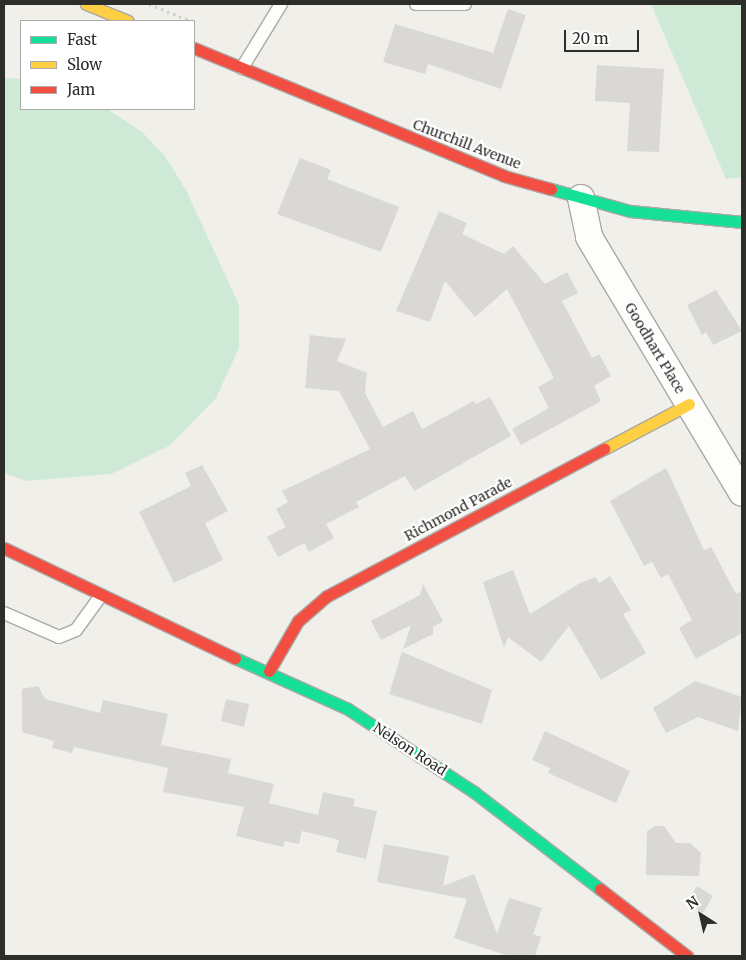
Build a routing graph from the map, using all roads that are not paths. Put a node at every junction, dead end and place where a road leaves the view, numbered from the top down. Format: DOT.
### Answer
graph roads {
  1 [pos="86,4"];
  2 [pos="416,4"];
  3 [pos="465,4"];
  4 [pos="283,5"];
  5 [pos="126,20"];
  6 [pos="195,48"];
  7 [pos="242,68"];
  8 [pos="581,198"];
  9 [pos="742,222"];
  10 [pos="689,404"];
  11 [pos="742,493"];
  12 [pos="4,548"];
  13 [pos="100,597"];
  14 [pos="4,613"];
  15 [pos="269,671"];
  16 [pos="687,956"];
  1 -- 5 [label="street"];
  2 -- 3 [label="lane"];
  4 -- 7 [label="lane"];
  6 -- 7 [label="street, Churchill Avenue"];
  7 -- 8 [label="street, Churchill Avenue"];
  8 -- 9 [label="street, Churchill Avenue"];
  8 -- 10 [label="street, Goodhart Place"];
  10 -- 11 [label="street, Goodhart Place"];
  10 -- 15 [label="street, Richmond Parade"];
  12 -- 13 [label="street, Nelson Road"];
  13 -- 14 [label="lane"];
  13 -- 15 [label="street, Nelson Road"];
  15 -- 16 [label="street, Nelson Road"];
}
